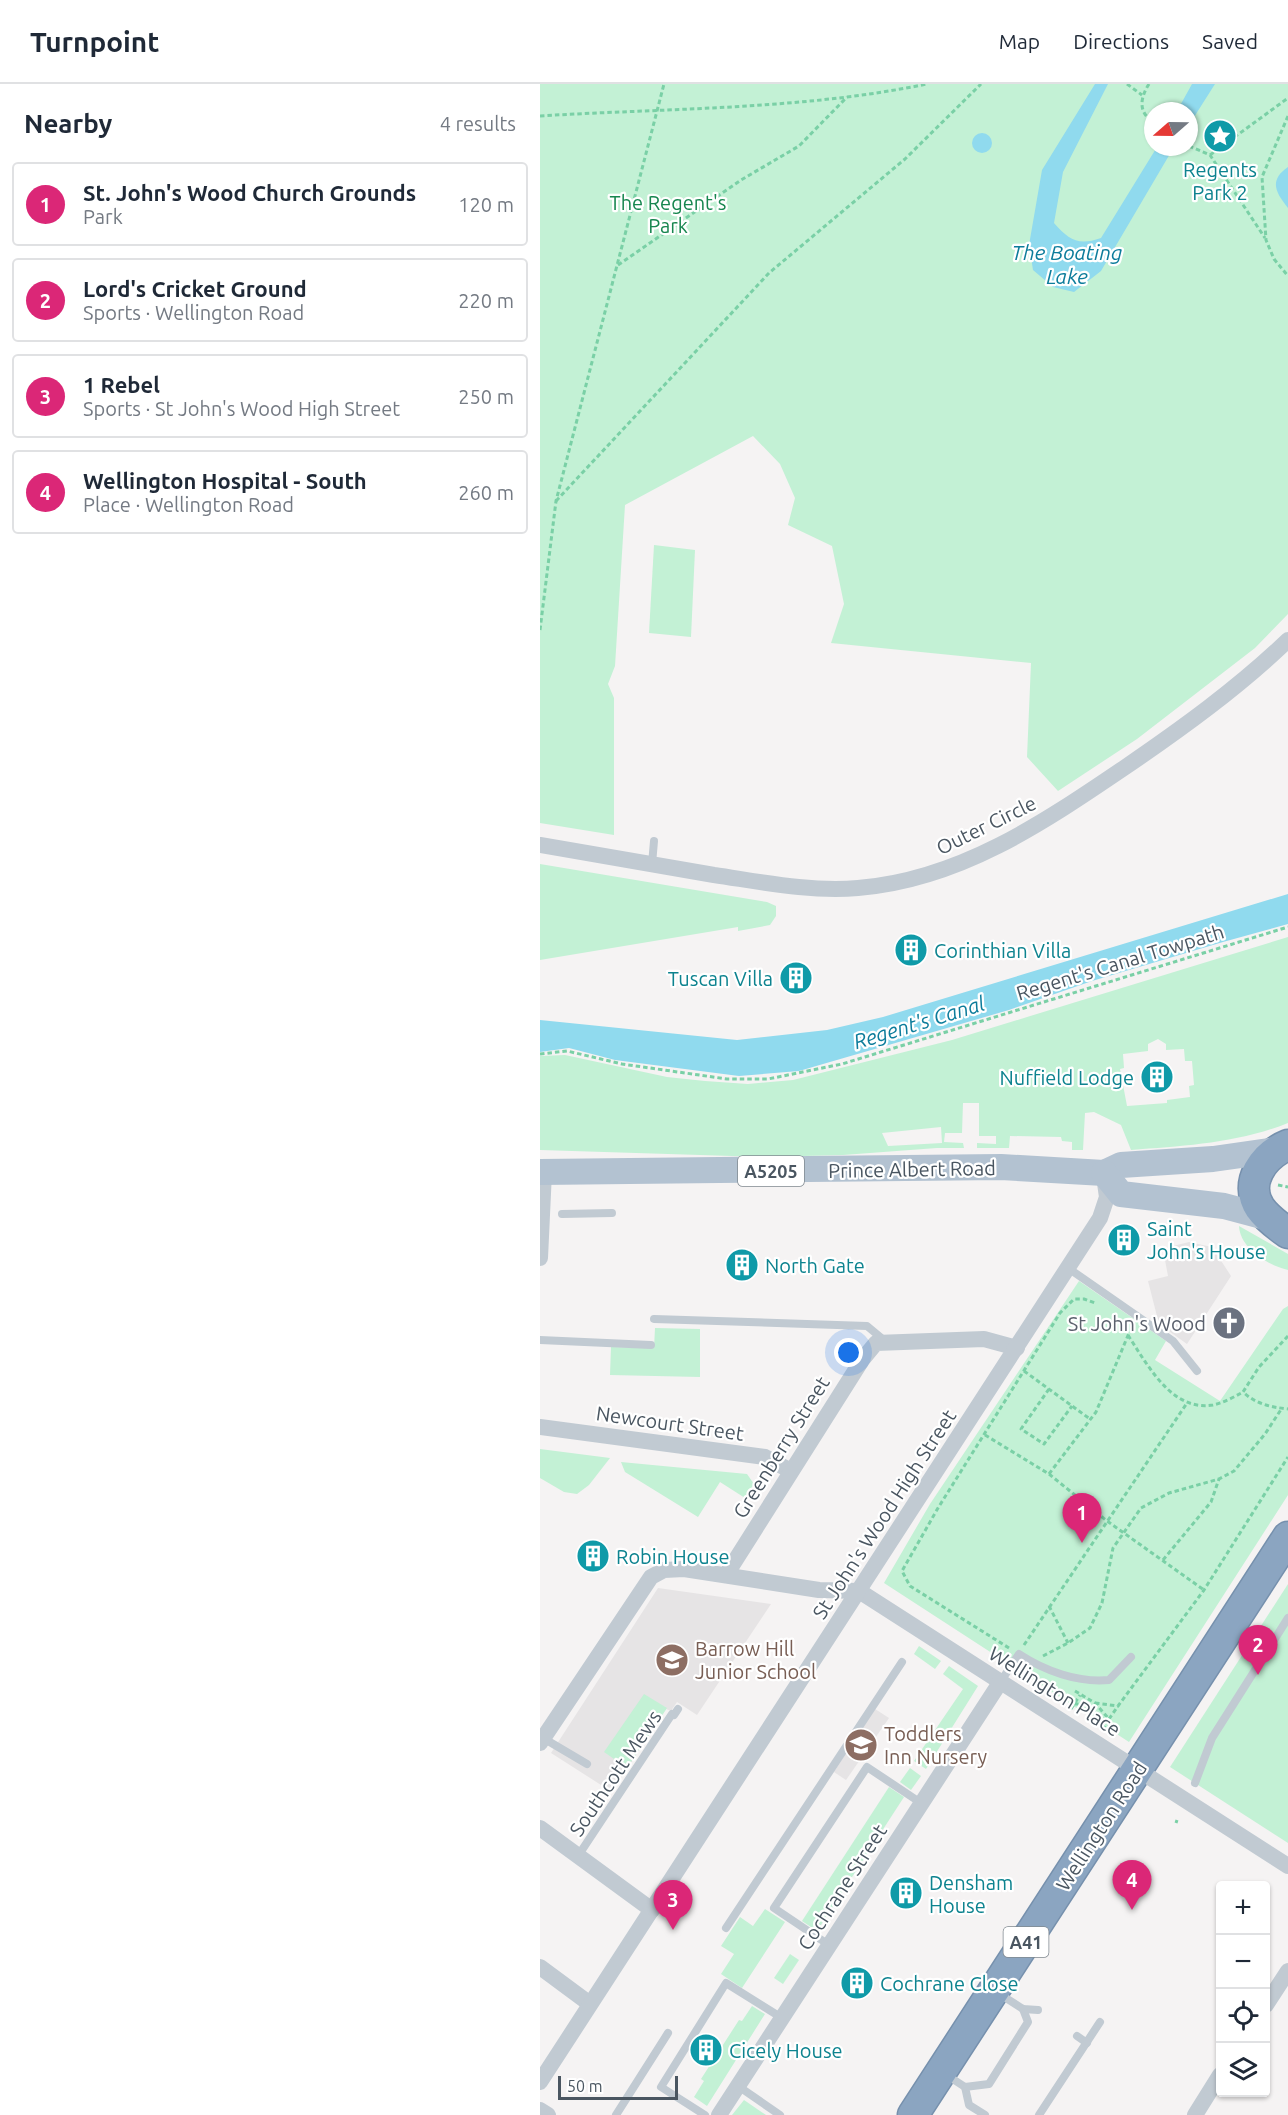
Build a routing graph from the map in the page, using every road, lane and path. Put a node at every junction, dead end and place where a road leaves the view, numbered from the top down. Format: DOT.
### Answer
graph roads {
  1 [pos="664,84"];
  2 [pos="927,84"];
  3 [pos="981,84"];
  4 [pos="1127,84"];
  5 [pos="1149,84"];
  6 [pos="1142,95"];
  7 [pos="848,96"];
  8 [pos="1288,98"];
  9 [pos="658,109"];
  10 [pos="1144,112"];
  11 [pos="540,116"];
  12 [pos="1288,116"];
  13 [pos="1198,150"];
  14 [pos="1210,155"];
  15 [pos="1266,240"];
  16 [pos="617,265"];
  17 [pos="1288,276"];
  18 [pos="556,501"];
  19 [pos="540,630"];
  20 [pos="1288,640"];
  21 [pos="654,841"];
  22 [pos="540,844"];
  23 [pos="651,864"];
  24 [pos="1288,927"];
  25 [pos="540,1054"];
  26 [pos="1282,1148"];
  27 [pos="542,1172"];
  28 [pos="1104,1173"];
  29 [pos="1279,1185"];
  30 [pos="1288,1187"];
  31 [pos="612,1213"];
  32 [pos="562,1214"];
  33 [pos="1279,1226"];
  34 [pos="540,1257"];
  35 [pos="1068,1268"];
  36 [pos="1099,1304"];
  37 [pos="1114,1315"];
  38 [pos="654,1319"];
  39 [pos="1129,1333"];
  40 [pos="1288,1336"];
  41 [pos="540,1340"];
  42 [pos="886,1341"];
  43 [pos="651,1345"];
  44 [pos="1017,1348"];
  45 [pos="1024,1371"];
  46 [pos="1197,1371"];
  47 [pos="1049,1389"];
  48 [pos="1243,1392"];
  49 [pos="1187,1403"];
  50 [pos="1072,1406"];
  51 [pos="1282,1408"];
  52 [pos="1288,1409"];
  53 [pos="1091,1420"];
  54 [pos="540,1427"];
  55 [pos="985,1435"];
  56 [pos="1288,1457"];
  57 [pos="1049,1474"];
  58 [pos="787,1478"];
  59 [pos="1219,1479"];
  60 [pos="1107,1521"];
  61 [pos="1123,1532"];
  62 [pos="1288,1537"];
  63 [pos="1163,1560"];
  64 [pos="726,1575"];
  65 [pos="1204,1590"];
  66 [pos="859,1591"];
  67 [pos="1049,1606"];
  68 [pos="1288,1618"];
  69 [pos="1068,1644"];
  70 [pos="1019,1654"];
  71 [pos="1131,1657"];
  72 [pos="902,1662"];
  73 [pos="1031,1662"];
  74 [pos="1001,1681"];
  75 [pos="1095,1703"];
  76 [pos="1074,1704"];
  77 [pos="1080,1704"];
  78 [pos="1119,1706"];
  79 [pos="678,1709"];
  80 [pos="1103,1718"];
  81 [pos="1109,1719"];
  82 [pos="1105,1725"];
  83 [pos="542,1741"];
  84 [pos="586,1764"];
  85 [pos="1138,1768"];
  86 [pos="1195,1783"];
  87 [pos="921,1803"];
  88 [pos="540,1828"];
  89 [pos="578,1856"];
  90 [pos="1288,1866"];
  91 [pos="652,1910"];
  92 [pos="726,1928"];
  93 [pos="829,1945"];
  94 [pos="540,1967"];
  95 [pos="1288,1971"];
  96 [pos="994,1991"];
  97 [pos="1270,1999"];
  98 [pos="590,2004"];
  99 [pos="1023,2009"];
  100 [pos="1038,2010"];
  101 [pos="782,2018"];
  102 [pos="1100,2022"];
  103 [pos="668,2033"];
  104 [pos="1077,2036"];
  105 [pos="1087,2043"];
  106 [pos="954,2079"];
  107 [pos="540,2082"];
  108 [pos="1216,2083"];
  109 [pos="738,2086"];
  110 [pos="540,2110"];
  111 [pos="548,2115"];
  112 [pos="616,2115"];
  113 [pos="705,2115"];
  114 [pos="719,2115"];
  115 [pos="780,2115"];
  116 [pos="913,2115"];
  117 [pos="985,2115"];
  118 [pos="1039,2115"];
  119 [pos="1195,2115"];
  1 -- 9 [label="path"];
  2 -- 7 [label="path"];
  3 -- 18 [label="path"];
  4 -- 6 [label="path"];
  5 -- 6 [label="path"];
  6 -- 10 [label="path"];
  7 -- 9 [label="path"];
  7 -- 16 [label="path"];
  8 -- 14 [label="path"];
  9 -- 11 [label="path"];
  9 -- 16 [label="path"];
  12 -- 15 [label="path"];
  13 -- 14 [label="path"];
  14 -- 15 [label="path"];
  15 -- 17 [label="path"];
  16 -- 18 [label="path"];
  18 -- 19 [label="path"];
  20 -- 23 [label="street, Outer Circle"];
  21 -- 23 [label="lane"];
  22 -- 23 [label="street, Outer Circle"];
  24 -- 25 [label="path, Regent's Canal Towpath"];
  26 -- 28 [label="main road, Prince Albert Road / A5205"];
  26 -- 33 [label="highway"];
  27 -- 28 [label="main road, Prince Albert Road / A5205"];
  27 -- 34 [label="street"];
  28 -- 33 [label="main road"];
  28 -- 35 [label="street, St John's Wood High Street"];
  29 -- 30 [label="path"];
  31 -- 32 [label="lane"];
  35 -- 44 [label="street, St John's Wood High Street"];
  35 -- 46 [label="lane"];
  36 -- 45 [label="path"];
  37 -- 39 [label="path"];
  38 -- 42 [label="lane"];
  39 -- 49 [label="path"];
  39 -- 53 [label="path"];
  40 -- 48 [label="path"];
  41 -- 43 [label="lane"];
  42 -- 44 [label="street"];
  42 -- 58 [label="street, Greenberry Street"];
  44 -- 66 [label="street, St John's Wood High Street"];
  45 -- 47 [label="path"];
  45 -- 55 [label="path"];
  47 -- 50 [label="path"];
  47 -- 50 [label="path"];
  48 -- 49 [label="path"];
  48 -- 51 [label="path"];
  49 -- 60 [label="path"];
  50 -- 53 [label="path"];
  51 -- 52 [label="path"];
  51 -- 59 [label="path"];
  53 -- 57 [label="path"];
  54 -- 58 [label="street, Newcourt Street"];
  55 -- 57 [label="path"];
  55 -- 70 [label="path"];
  56 -- 65 [label="path"];
  57 -- 60 [label="path"];
  58 -- 64 [label="street, Greenberry Street"];
  59 -- 61 [label="path"];
  59 -- 63 [label="path"];
  60 -- 61 [label="path"];
  60 -- 67 [label="path"];
  61 -- 63 [label="path"];
  61 -- 69 [label="path"];
  62 -- 85 [label="highway, Wellington Road / A41"];
  63 -- 65 [label="path"];
  64 -- 66 [label="street"];
  64 -- 83 [label="street"];
  65 -- 78 [label="path"];
  66 -- 74 [label="street, Wellington Place"];
  66 -- 91 [label="street, St John's Wood High Street"];
  67 -- 69 [label="path"];
  67 -- 70 [label="path"];
  68 -- 86 [label="lane"];
  69 -- 73 [label="path"];
  70 -- 73 [label="lane"];
  70 -- 74 [label="lane"];
  71 -- 73 [label="lane"];
  72 -- 92 [label="lane"];
  74 -- 85 [label="street, Wellington Place"];
  74 -- 87 [label="street, Cochrane Street"];
  75 -- 78 [label="path"];
  76 -- 77 [label="path"];
  78 -- 81 [label="path"];
  79 -- 89 [label="lane, Southcott Mews"];
  80 -- 82 [label="path"];
  83 -- 84 [label="lane"];
  85 -- 90 [label="street, Wellington Place"];
  85 -- 96 [label="highway, Wellington Road / A41"];
  87 -- 93 [label="street, Cochrane Street"];
  87 -- 93 [label="lane"];
  88 -- 89 [label="street"];
  89 -- 91 [label="street"];
  91 -- 98 [label="street, St John's Wood High Street"];
  93 -- 101 [label="street, Cochrane Street"];
  94 -- 98 [label="street"];
  95 -- 97 [label="street"];
  96 -- 99 [label="lane"];
  96 -- 106 [label="highway, Wellington Road / A41"];
  98 -- 107 [label="street, St John's Wood High Street"];
  99 -- 100 [label="lane"];
  99 -- 106 [label="lane"];
  101 -- 109 [label="street, Cochrane Street"];
  101 -- 113 [label="lane"];
  102 -- 105 [label="lane"];
  103 -- 112 [label="lane"];
  104 -- 105 [label="lane"];
  105 -- 118 [label="lane"];
  106 -- 116 [label="highway, Wellington Road / A41"];
  106 -- 117 [label="lane"];
  108 -- 119 [label="street"];
  109 -- 114 [label="street, Cochrane Street"];
  109 -- 115 [label="lane"];
  110 -- 111 [label="street"];
}
